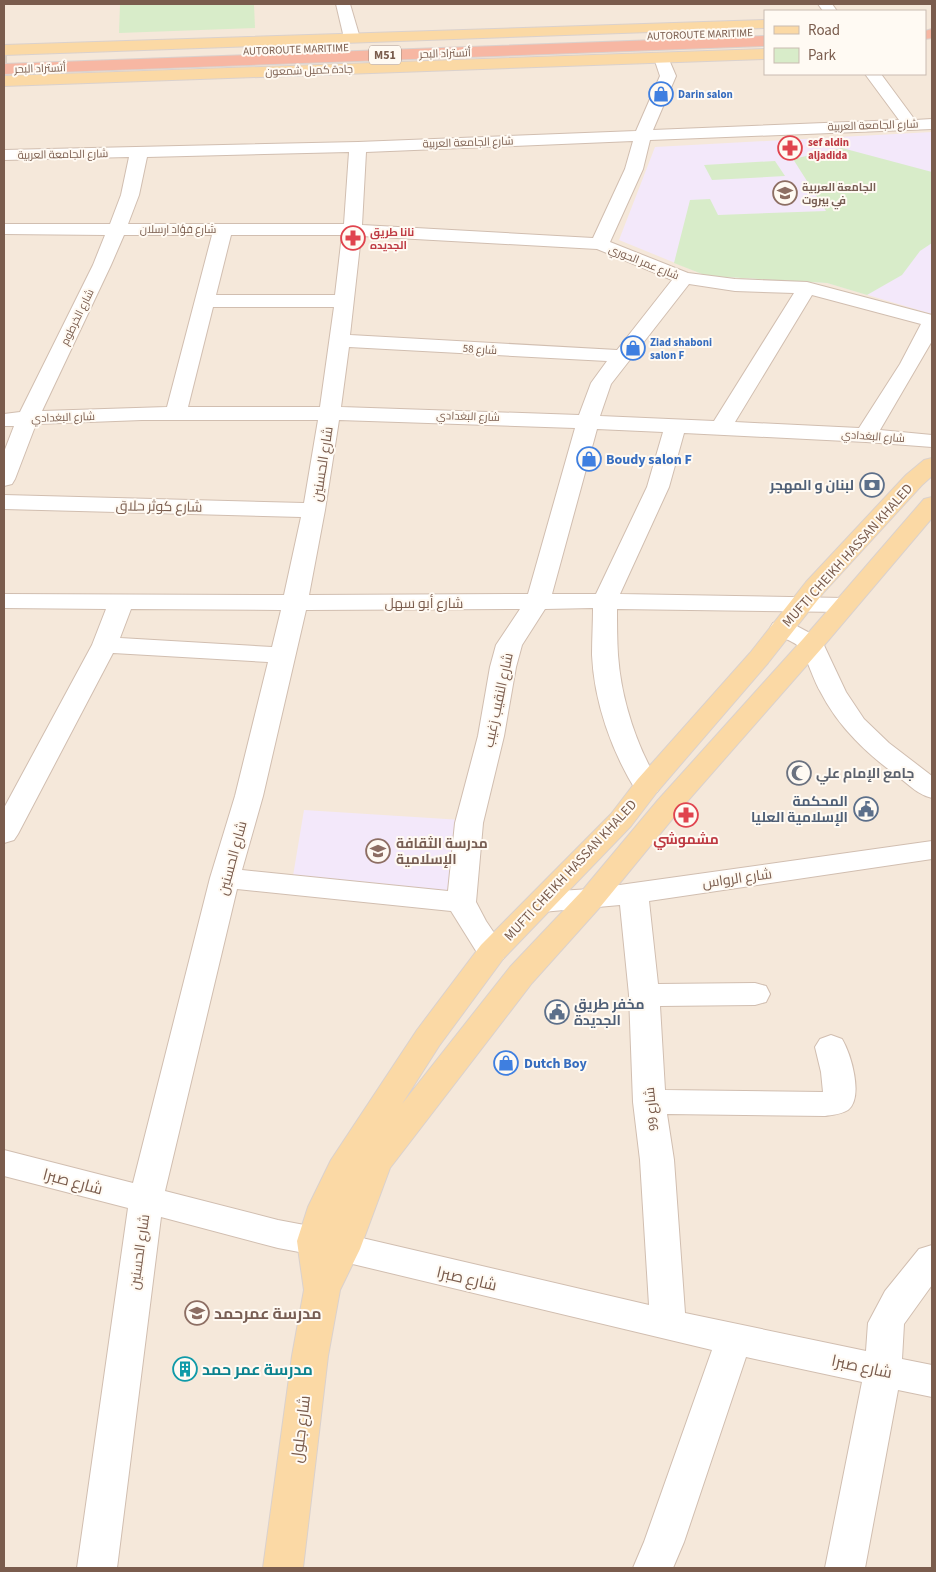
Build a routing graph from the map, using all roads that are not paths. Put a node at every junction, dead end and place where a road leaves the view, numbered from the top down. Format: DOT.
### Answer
graph roads {
  1 [pos="343,4"];
  2 [pos="764,26"];
  3 [pos="764,31"];
  4 [pos="351,32"];
  5 [pos="764,41"];
  6 [pos="764,46"];
  7 [pos="764,54"];
  8 [pos="665,58"];
  9 [pos="6,60"];
  10 [pos="874,75"];
  11 [pos="910,124"];
  12 [pos="932,124"];
  13 [pos="643,135"];
  14 [pos="560,138"];
  15 [pos="358,147"];
  16 [pos="139,152"];
  17 [pos="4,155"];
  18 [pos="623,159"];
  19 [pos="4,229"];
  20 [pos="117,229"];
  21 [pos="223,229"];
  22 [pos="352,230"];
  23 [pos="600,244"];
  24 [pos="684,278"];
  25 [pos="807,288"];
  26 [pos="204,301"];
  27 [pos="344,301"];
  28 [pos="932,321"];
  29 [pos="339,340"];
  30 [pos="622,356"];
  31 [pos="330,412"];
  32 [pos="176,414"];
  33 [pos="28,418"];
  34 [pos="4,420"];
  35 [pos="588,422"];
  36 [pos="675,426"];
  37 [pos="721,428"];
  38 [pos="866,435"];
  39 [pos="932,442"];
  40 [pos="932,464"];
  41 [pos="4,479"];
  42 [pos="4,502"];
  43 [pos="932,504"];
  44 [pos="314,510"];
  45 [pos="4,601"];
  46 [pos="605,601"];
  47 [pos="121,602"];
  48 [pos="538,602"];
  49 [pos="295,603"];
  50 [pos="803,603"];
  51 [pos="844,605"];
  52 [pos="782,628"];
  53 [pos="105,644"];
  54 [pos="812,644"];
  55 [pos="282,655"];
  56 [pos="647,786"];
  57 [pos="932,789"];
  58 [pos="4,834"];
  59 [pos="932,850"];
  60 [pos="225,878"];
  61 [pos="634,893"];
  62 [pos="591,899"];
  63 [pos="461,902"];
  64 [pos="542,902"];
  65 [pos="492,952"];
  66 [pos="755,994"];
  67 [pos="644,995"];
  68 [pos="831,1046"];
  69 [pos="649,1102"];
  70 [pos="4,1163"];
  71 [pos="146,1200"];
  72 [pos="329,1245"];
  73 [pos="932,1259"];
  74 [pos="668,1325"];
  75 [pos="734,1339"];
  76 [pos="883,1371"];
  77 [pos="932,1381"];
  78 [pos="97,1568"];
  79 [pos="283,1568"];
  80 [pos="653,1568"];
  81 [pos="844,1568"];
  1 -- 4 [label="street"];
  2 -- 4 [label="main road"];
  3 -- 9 [label="highway, AUTOROUTE MARITIME / M51"];
  4 -- 9 [label="main road"];
  5 -- 9 [label="highway, أتستراد البحر / M51"];
  6 -- 8 [label="highway"];
  7 -- 8 [label="main road, جادة كميل شمعون"];
  8 -- 9 [label="main road, جادة كميل شمعون"];
  8 -- 13 [label="street"];
  10 -- 11 [label="street"];
  11 -- 12 [label="street, شارع الجامعة العربية"];
  11 -- 13 [label="street, شارع الجامعة العربية"];
  13 -- 14 [label="street, شارع الجامعة العربية"];
  13 -- 18 [label="street"];
  14 -- 15 [label="street, شارع الجامعة العربية"];
  14 -- 18 [label="street"];
  15 -- 16 [label="street, شارع الجامعة العربية"];
  15 -- 22 [label="street, شارع الحسنين"];
  16 -- 17 [label="street, شارع الجامعة العربية"];
  16 -- 20 [label="street, شارع الخرطوم"];
  18 -- 23 [label="street"];
  19 -- 20 [label="street, شارع فؤاد ارسلان"];
  20 -- 21 [label="street, شارع فؤاد ارسلان"];
  20 -- 33 [label="street, شارع الخرطوم"];
  21 -- 22 [label="street, شارع فؤاد ارسلان"];
  21 -- 26 [label="street"];
  22 -- 23 [label="street, شارع عمر الحوري"];
  22 -- 27 [label="street, شارع الحسنين"];
  23 -- 24 [label="street, شارع عمر الحوري"];
  24 -- 25 [label="street, شارع عمر الحوري"];
  24 -- 30 [label="street, شارع النقيب زغيب"];
  25 -- 28 [label="street, شارع عمر الحوري"];
  25 -- 37 [label="street"];
  26 -- 27 [label="street"];
  26 -- 32 [label="street"];
  27 -- 29 [label="street, شارع الحسنين"];
  28 -- 38 [label="street"];
  29 -- 30 [label="street, شارع 58"];
  29 -- 31 [label="street, شارع الحسنين"];
  30 -- 35 [label="street, شارع النقيب زغيب"];
  31 -- 32 [label="street, شارع البغدادي"];
  31 -- 35 [label="street, شارع البغدادي"];
  31 -- 44 [label="street, شارع الحسنين"];
  32 -- 33 [label="street, شارع البغدادي"];
  33 -- 34 [label="street, شارع البغدادي"];
  33 -- 41 [label="street, شارع الخرطوم"];
  35 -- 36 [label="street, شارع البغدادي"];
  35 -- 48 [label="street, شارع النقيب زغيب"];
  36 -- 37 [label="street, شارع البغدادي"];
  36 -- 46 [label="street"];
  37 -- 38 [label="street, شارع البغدادي"];
  38 -- 39 [label="street, شارع البغدادي"];
  40 -- 50 [label="main road, MUFTI CHEIKH HASSAN KHALED"];
  42 -- 44 [label="street, شارع كوثر حلاق"];
  43 -- 51 [label="main road, MUFTI CHEIKH HASSAN KHALED"];
  44 -- 49 [label="street, شارع الحسنين"];
  45 -- 47 [label="street, شارع أبو سهل"];
  46 -- 48 [label="street, شارع أبو سهل"];
  46 -- 50 [label="street, شارع أبو سهل"];
  46 -- 56 [label="street"];
  47 -- 49 [label="street, شارع أبو سهل"];
  47 -- 53 [label="street"];
  48 -- 49 [label="street, شارع أبو سهل"];
  48 -- 63 [label="street, شارع النقيب زغيب"];
  49 -- 55 [label="street, شارع الحسنين"];
  50 -- 51 [label="street, شارع أبو سهل"];
  50 -- 52 [label="main road, MUFTI CHEIKH HASSAN KHALED"];
  51 -- 54 [label="main road, MUFTI CHEIKH HASSAN KHALED"];
  52 -- 54 [label="street"];
  52 -- 56 [label="main road, MUFTI CHEIKH HASSAN KHALED"];
  53 -- 55 [label="street"];
  53 -- 58 [label="street"];
  54 -- 57 [label="street"];
  54 -- 62 [label="main road, MUFTI CHEIKH HASSAN KHALED"];
  55 -- 60 [label="street, شارع الحسنين"];
  56 -- 64 [label="main road, MUFTI CHEIKH HASSAN KHALED"];
  59 -- 61 [label="street, شارع الرواس"];
  60 -- 63 [label="street"];
  60 -- 71 [label="street, شارع الحسنين"];
  61 -- 62 [label="street, شارع الرواس"];
  61 -- 67 [label="street, شارع 99"];
  62 -- 64 [label="street, شارع الرواس"];
  62 -- 72 [label="main road, MUFTI CHEIKH HASSAN KHALED"];
  63 -- 65 [label="street"];
  64 -- 65 [label="main road, MUFTI CHEIKH HASSAN KHALED"];
  65 -- 72 [label="main road, MUFTI CHEIKH HASSAN KHALED"];
  66 -- 67 [label="street"];
  67 -- 69 [label="street, شارع 99"];
  68 -- 69 [label="street"];
  69 -- 74 [label="street, شارع 99"];
  70 -- 71 [label="street, شارع صبرا"];
  71 -- 72 [label="street, شارع صبرا"];
  71 -- 78 [label="street, شارع الحسنين"];
  72 -- 74 [label="street, شارع صبرا"];
  72 -- 79 [label="main road, شارع جلول"];
  73 -- 76 [label="street"];
  74 -- 75 [label="street, شارع صبرا"];
  75 -- 76 [label="street, شارع صبرا"];
  75 -- 80 [label="street"];
  76 -- 77 [label="street, شارع صبرا"];
  76 -- 81 [label="street"];
}
